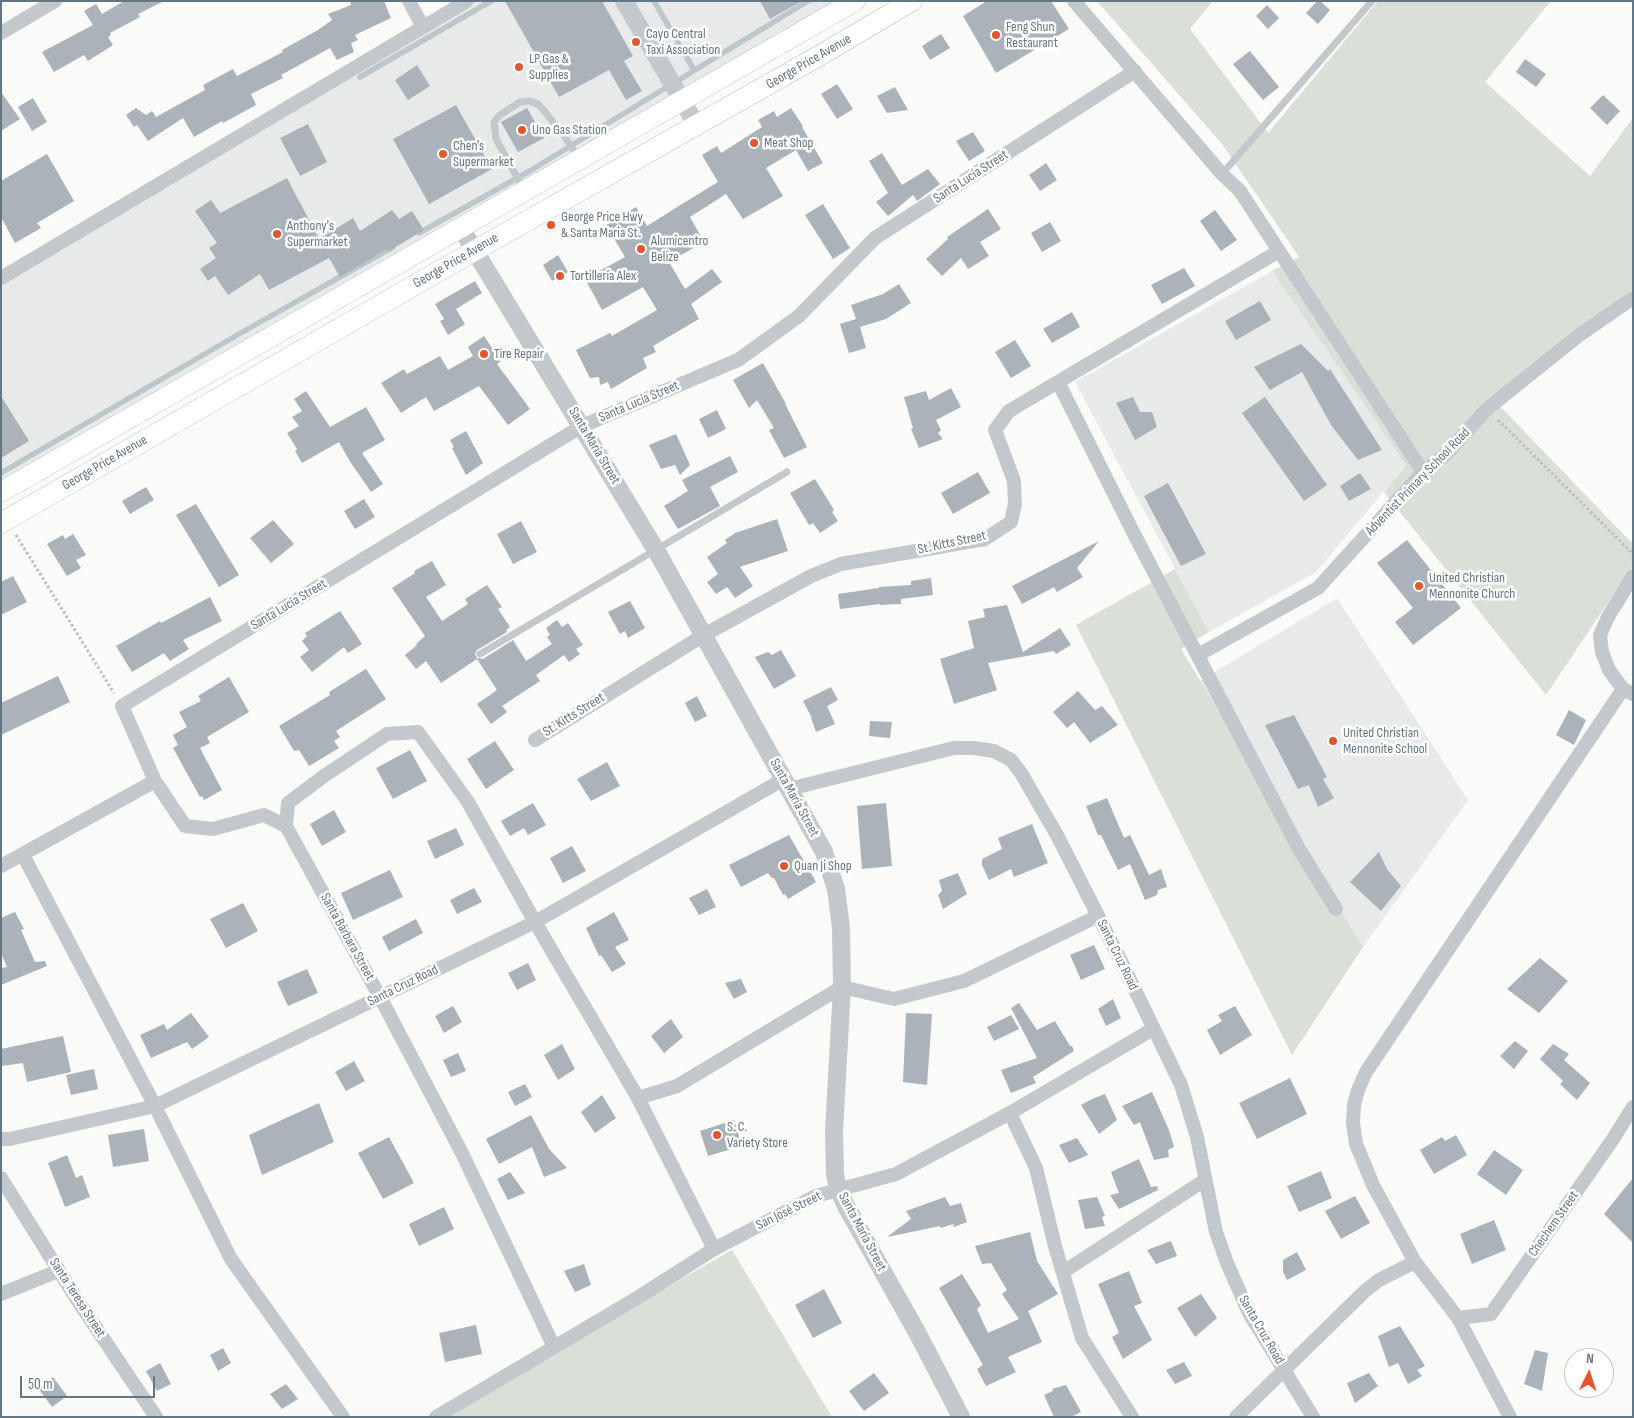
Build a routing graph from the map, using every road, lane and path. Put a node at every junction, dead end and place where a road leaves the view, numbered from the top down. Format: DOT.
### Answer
graph roads {
  1 [pos="56,1"];
  2 [pos="409,1"];
  3 [pos="467,1"];
  4 [pos="624,1"];
  5 [pos="855,1"];
  6 [pos="912,1"];
  7 [pos="1074,1"];
  8 [pos="1372,1"];
  9 [pos="423,26"];
  10 [pos="1,32"];
  11 [pos="1135,71"];
  12 [pos="682,100"];
  13 [pos="696,126"];
  14 [pos="580,160"];
  15 [pos="1222,174"];
  16 [pos="524,191"];
  17 [pos="461,228"];
  18 [pos="474,251"];
  19 [pos="1279,251"];
  20 [pos="1,278"];
  21 [pos="1633,298"];
  22 [pos="1058,382"];
  23 [pos="1487,409"];
  24 [pos="582,426"];
  25 [pos="786,472"];
  26 [pos="1423,472"];
  27 [pos="1,492"];
  28 [pos="4,521"];
  29 [pos="656,550"];
  30 [pos="1633,554"];
  31 [pos="1633,576"];
  32 [pos="704,635"];
  33 [pos="480,654"];
  34 [pos="1198,655"];
  35 [pos="1628,692"];
  36 [pos="122,706"];
  37 [pos="535,740"];
  38 [pos="154,781"];
  39 [pos="786,784"];
  40 [pos="288,803"];
  41 [pos="264,815"];
  42 [pos="286,826"];
  43 [pos="23,855"];
  44 [pos="1,866"];
  45 [pos="1336,909"];
  46 [pos="1098,916"];
  47 [pos="534,922"];
  48 [pos="842,987"];
  49 [pos="380,997"];
  50 [pos="1153,1029"];
  51 [pos="638,1098"];
  52 [pos="155,1106"];
  53 [pos="1633,1107"];
  54 [pos="1010,1113"];
  55 [pos="1,1139"];
  56 [pos="1,1178"];
  57 [pos="1205,1180"];
  58 [pos="838,1189"];
  59 [pos="714,1249"];
  60 [pos="1415,1262"];
  61 [pos="58,1271"];
  62 [pos="1063,1272"];
  63 [pos="1,1294"];
  64 [pos="1458,1318"];
  65 [pos="554,1347"];
  66 [pos="1285,1370"];
  67 [pos="156,1417"];
  68 [pos="343,1417"];
  69 [pos="436,1417"];
  70 [pos="960,1417"];
  71 [pos="1132,1417"];
  72 [pos="1236,1417"];
  73 [pos="1313,1417"];
  74 [pos="1510,1417"];
  1 -- 10 [label="street"];
  2 -- 9 [label="street"];
  3 -- 9 [label="street"];
  4 -- 12 [label="street"];
  5 -- 12 [label="main road, George Price Avenue"];
  6 -- 13 [label="main road, George Price Avenue"];
  7 -- 11 [label="street"];
  8 -- 15 [label="lane"];
  9 -- 20 [label="street"];
  11 -- 15 [label="street"];
  11 -- 24 [label="street, Santa Lucía Street"];
  12 -- 13 [label="street"];
  12 -- 14 [label="main road, George Price Avenue"];
  13 -- 18 [label="main road, George Price Avenue"];
  14 -- 16 [label="main road, George Price Avenue"];
  14 -- 16 [label="lane"];
  15 -- 19 [label="street"];
  16 -- 17 [label="main road, George Price Avenue"];
  17 -- 18 [label="street, Santa María Street"];
  17 -- 27 [label="main road, George Price Avenue"];
  18 -- 24 [label="street, Santa María Street"];
  18 -- 28 [label="main road, George Price Avenue"];
  19 -- 22 [label="street, St. Kitts Street"];
  19 -- 26 [label="street"];
  21 -- 23 [label="street, Adventist Primary School Road"];
  22 -- 32 [label="street, St. Kitts Street"];
  22 -- 34 [label="street"];
  23 -- 26 [label="street, Adventist Primary School Road"];
  23 -- 30 [label="path"];
  24 -- 29 [label="street, Santa María Street"];
  24 -- 36 [label="street, Santa Lucía Street"];
  25 -- 29 [label="lane"];
  26 -- 34 [label="street, Adventist Primary School Road"];
  28 -- 36 [label="path"];
  29 -- 32 [label="street, Santa María Street"];
  29 -- 33 [label="lane"];
  31 -- 35 [label="street"];
  32 -- 37 [label="street, St. Kitts Street"];
  32 -- 39 [label="street, Santa María Street"];
  34 -- 45 [label="street"];
  35 -- 60 [label="street"];
  36 -- 38 [label="street"];
  38 -- 41 [label="street"];
  38 -- 43 [label="street"];
  39 -- 46 [label="street, Santa Cruz Road"];
  39 -- 47 [label="street, Santa Cruz Road"];
  39 -- 48 [label="street, Santa María Street"];
  40 -- 41 [label="street"];
  40 -- 42 [label="street"];
  40 -- 47 [label="street"];
  41 -- 42 [label="street"];
  42 -- 49 [label="street, Santa Bárbara Street"];
  43 -- 44 [label="street"];
  43 -- 52 [label="street"];
  46 -- 48 [label="street"];
  46 -- 50 [label="street, Santa Cruz Road"];
  47 -- 49 [label="street, Santa Cruz Road"];
  47 -- 51 [label="street"];
  48 -- 51 [label="street"];
  48 -- 58 [label="street, Santa María Street"];
  49 -- 52 [label="street, Santa Cruz Road"];
  49 -- 65 [label="street, Santa Bárbara Street"];
  50 -- 54 [label="street, San José Street"];
  50 -- 57 [label="street, Santa Cruz Road"];
  51 -- 59 [label="street"];
  52 -- 55 [label="street, Santa Cruz Road"];
  52 -- 68 [label="street"];
  53 -- 64 [label="street, Chechem Street"];
  54 -- 58 [label="street, San José Street"];
  54 -- 62 [label="street"];
  56 -- 61 [label="street, Santa Teresa Street"];
  57 -- 62 [label="street"];
  57 -- 66 [label="street, Santa Cruz Road"];
  58 -- 59 [label="street, San José Street"];
  58 -- 70 [label="street, Santa María Street"];
  59 -- 65 [label="street, San José Street"];
  60 -- 64 [label="street"];
  60 -- 66 [label="street"];
  61 -- 63 [label="street"];
  61 -- 67 [label="street, Santa Teresa Street"];
  62 -- 71 [label="street"];
  64 -- 74 [label="street"];
  65 -- 69 [label="street, San José Street"];
  66 -- 72 [label="street"];
  66 -- 73 [label="street, Santa Cruz Road"];
}
